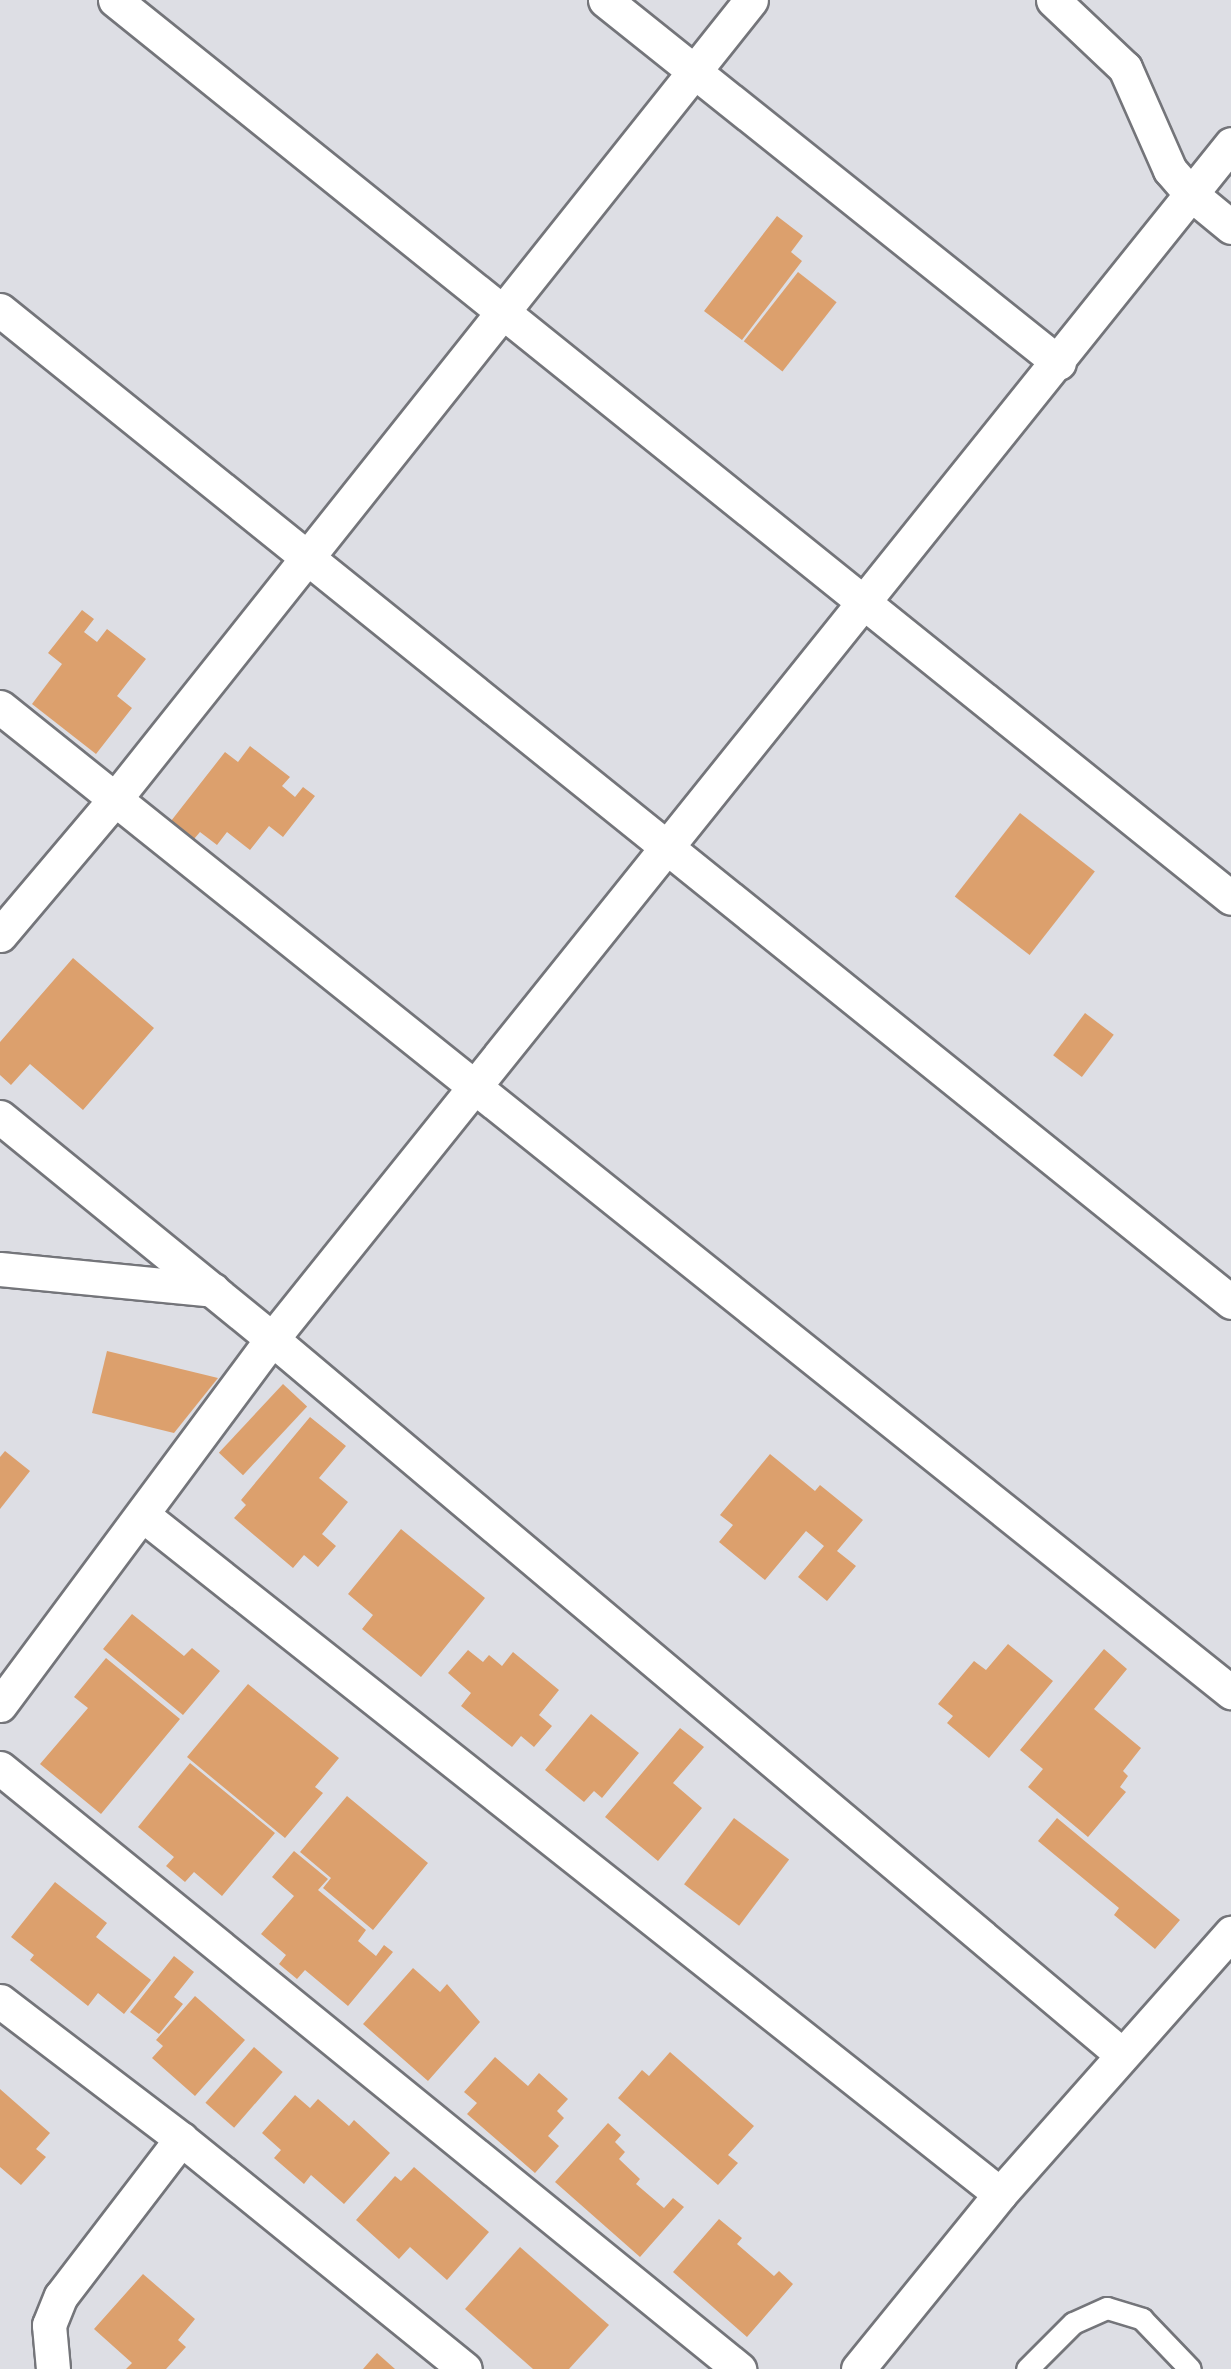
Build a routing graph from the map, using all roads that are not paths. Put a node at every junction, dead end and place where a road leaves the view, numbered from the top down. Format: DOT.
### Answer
graph roads {
  1 [pos="116,0"];
  2 [pos="605,0"];
  3 [pos="751,0"];
  4 [pos="1053,0"];
  5 [pos="693,70"];
  6 [pos="1231,144"];
  7 [pos="1191,194"];
  8 [pos="1231,227"];
  9 [pos="0,310"];
  10 [pos="504,313"];
  11 [pos="1059,363"];
  12 [pos="310,556"];
  13 [pos="866,604"];
  14 [pos="0,707"];
  15 [pos="115,799"];
  16 [pos="668,849"];
  17 [pos="1231,898"];
  18 [pos="0,935"];
  19 [pos="475,1088"];
  20 [pos="0,1117"];
  21 [pos="0,1269"];
  22 [pos="213,1290"];
  23 [pos="1231,1302"];
  24 [pos="272,1339"];
  25 [pos="144,1516"];
  26 [pos="1231,1692"];
  27 [pos="0,1705"];
  28 [pos="0,1768"];
  29 [pos="1231,1933"];
  30 [pos="0,2001"];
  31 [pos="1121,2054"];
  32 [pos="181,2139"];
  33 [pos="1000,2194"];
  34 [pos="52,2369"];
  35 [pos="465,2369"];
  36 [pos="739,2369"];
  37 [pos="858,2369"];
  38 [pos="1027,2369"];
  39 [pos="1190,2369"];
  1 -- 10 [label="street"];
  2 -- 5 [label="street"];
  3 -- 5 [label="street"];
  4 -- 7 [label="street"];
  5 -- 10 [label="street"];
  5 -- 11 [label="street"];
  6 -- 7 [label="street"];
  7 -- 8 [label="street"];
  7 -- 11 [label="street"];
  9 -- 12 [label="street"];
  10 -- 12 [label="street"];
  10 -- 13 [label="street"];
  11 -- 13 [label="street"];
  12 -- 15 [label="street"];
  12 -- 16 [label="street"];
  13 -- 16 [label="street"];
  13 -- 17 [label="street"];
  14 -- 15 [label="street"];
  15 -- 18 [label="street"];
  15 -- 19 [label="street"];
  16 -- 19 [label="street"];
  16 -- 23 [label="street"];
  19 -- 24 [label="street"];
  19 -- 26 [label="street"];
  20 -- 22 [label="street"];
  21 -- 22 [label="street"];
  22 -- 24 [label="street"];
  24 -- 25 [label="street"];
  24 -- 31 [label="street"];
  25 -- 27 [label="street"];
  25 -- 33 [label="street"];
  28 -- 36 [label="street"];
  29 -- 31 [label="street"];
  30 -- 32 [label="street"];
  31 -- 33 [label="street"];
  32 -- 34 [label="street"];
  32 -- 35 [label="street"];
  33 -- 37 [label="street"];
  38 -- 39 [label="lane"];
}
